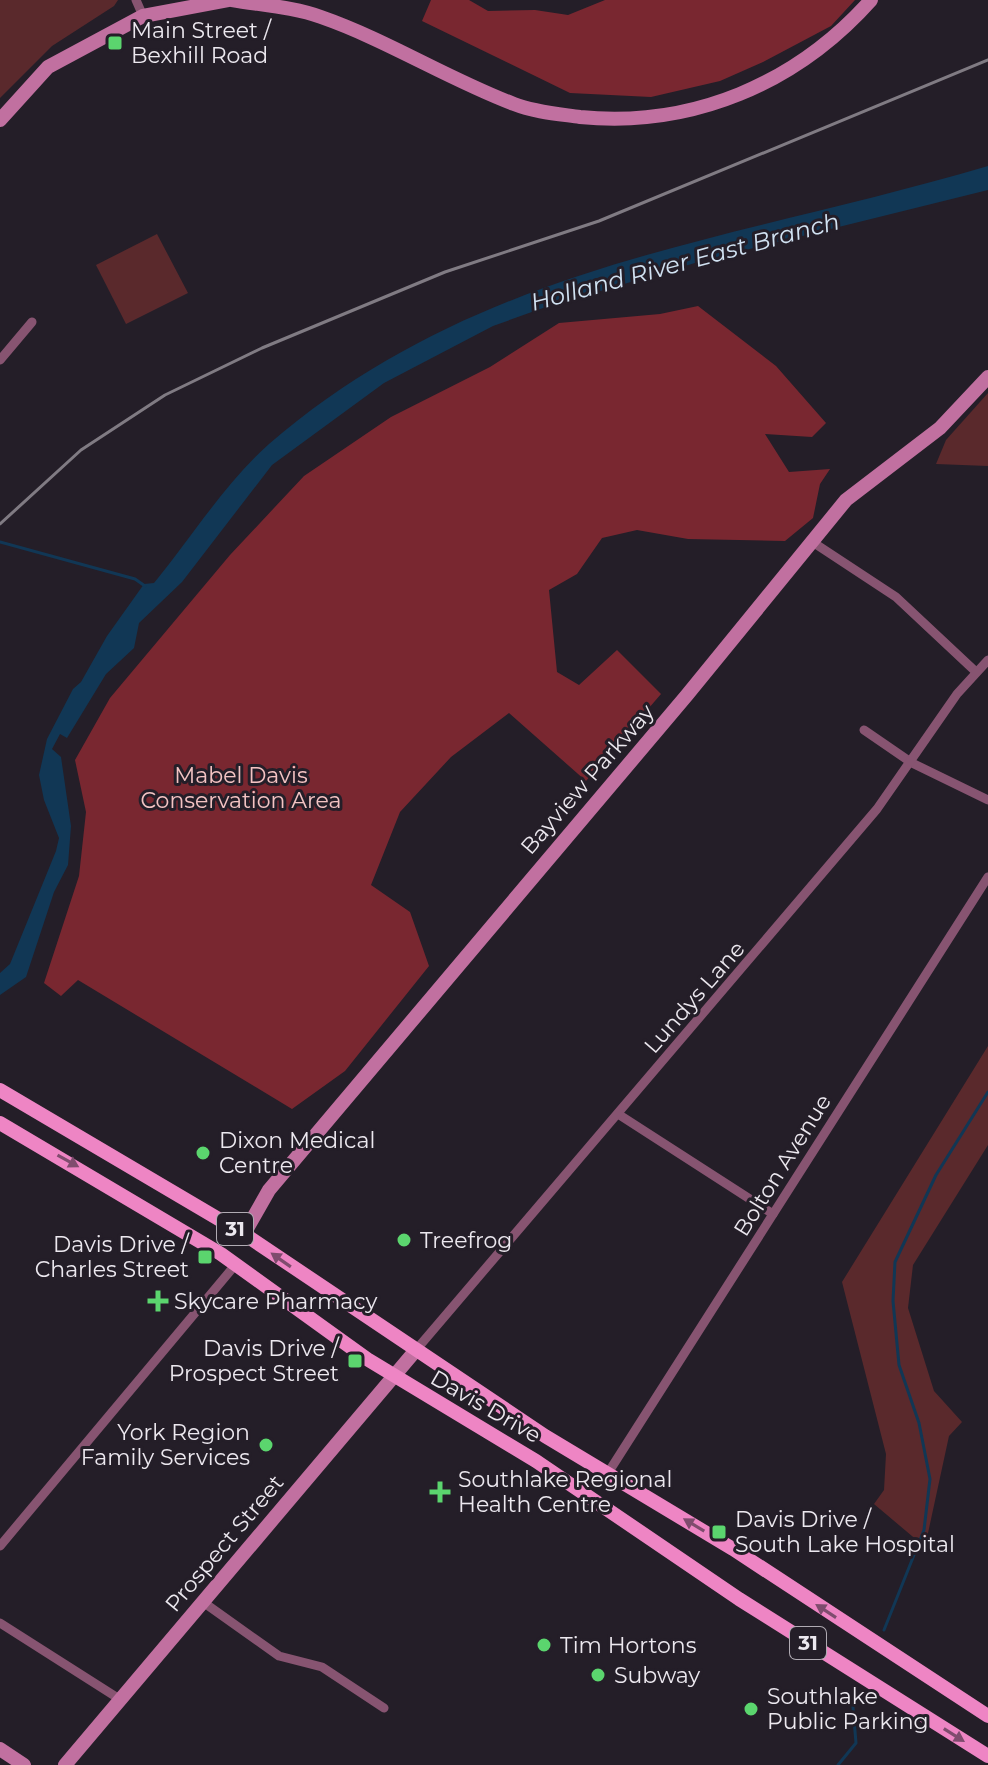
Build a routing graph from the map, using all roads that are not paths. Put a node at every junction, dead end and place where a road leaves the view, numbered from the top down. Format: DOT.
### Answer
graph roads {
  1 [pos="136,0"];
  2 [pos="230,0"];
  3 [pos="871,0"];
  4 [pos="143,16"];
  5 [pos="0,120"];
  6 [pos="32,322"];
  7 [pos="0,360"];
  8 [pos="988,377"];
  9 [pos="811,541"];
  10 [pos="988,660"];
  11 [pos="975,671"];
  12 [pos="864,730"];
  13 [pos="912,763"];
  14 [pos="988,800"];
  15 [pos="988,877"];
  16 [pos="0,1090"];
  17 [pos="618,1114"];
  18 [pos="0,1123"];
  19 [pos="773,1214"];
  20 [pos="244,1234"];
  21 [pos="236,1264"];
  22 [pos="416,1350"];
  23 [pos="393,1376"];
  24 [pos="608,1473"];
  25 [pos="0,1546"];
  26 [pos="203,1602"];
  27 [pos="0,1623"];
  28 [pos="121,1700"];
  29 [pos="384,1708"];
  30 [pos="988,1716"];
  31 [pos="0,1749"];
  32 [pos="984,1754"];
  33 [pos="24,1765"];
  34 [pos="65,1765"];
  1 -- 4 [label="street"];
  2 -- 3 [label="main road"];
  2 -- 4 [label="main road"];
  4 -- 5 [label="main road"];
  6 -- 7 [label="street"];
  8 -- 9 [label="main road, Bayview Parkway"];
  9 -- 11 [label="street"];
  9 -- 20 [label="main road, Bayview Parkway"];
  10 -- 11 [label="street, Lundys Lane"];
  11 -- 13 [label="street, Lundys Lane"];
  12 -- 13 [label="street"];
  13 -- 14 [label="street"];
  13 -- 17 [label="street, Lundys Lane"];
  15 -- 19 [label="street, Bolton Avenue"];
  16 -- 20 [label="main road, Davis Drive / 31"];
  17 -- 19 [label="street"];
  17 -- 22 [label="street, Lundys Lane"];
  18 -- 21 [label="main road, Davis Drive / 31, one-way"];
  19 -- 24 [label="street, Bolton Avenue"];
  22 -- 20 [label="main road, Davis Drive / 31, one-way"];
  21 -- 23 [label="main road, Davis Drive / 31"];
  21 -- 25 [label="street"];
  22 -- 23 [label="main road, Prospect Street"];
  22 -- 24 [label="main road, Davis Drive / 31"];
  23 -- 26 [label="main road, Prospect Street"];
  23 -- 32 [label="main road, Davis Drive / 31, one-way"];
  30 -- 24 [label="main road, Davis Drive / 31, one-way"];
  26 -- 28 [label="main road, Prospect Street"];
  26 -- 29 [label="street"];
  27 -- 28 [label="street"];
  28 -- 34 [label="main road, Prospect Street"];
  31 -- 33 [label="main road"];
}
